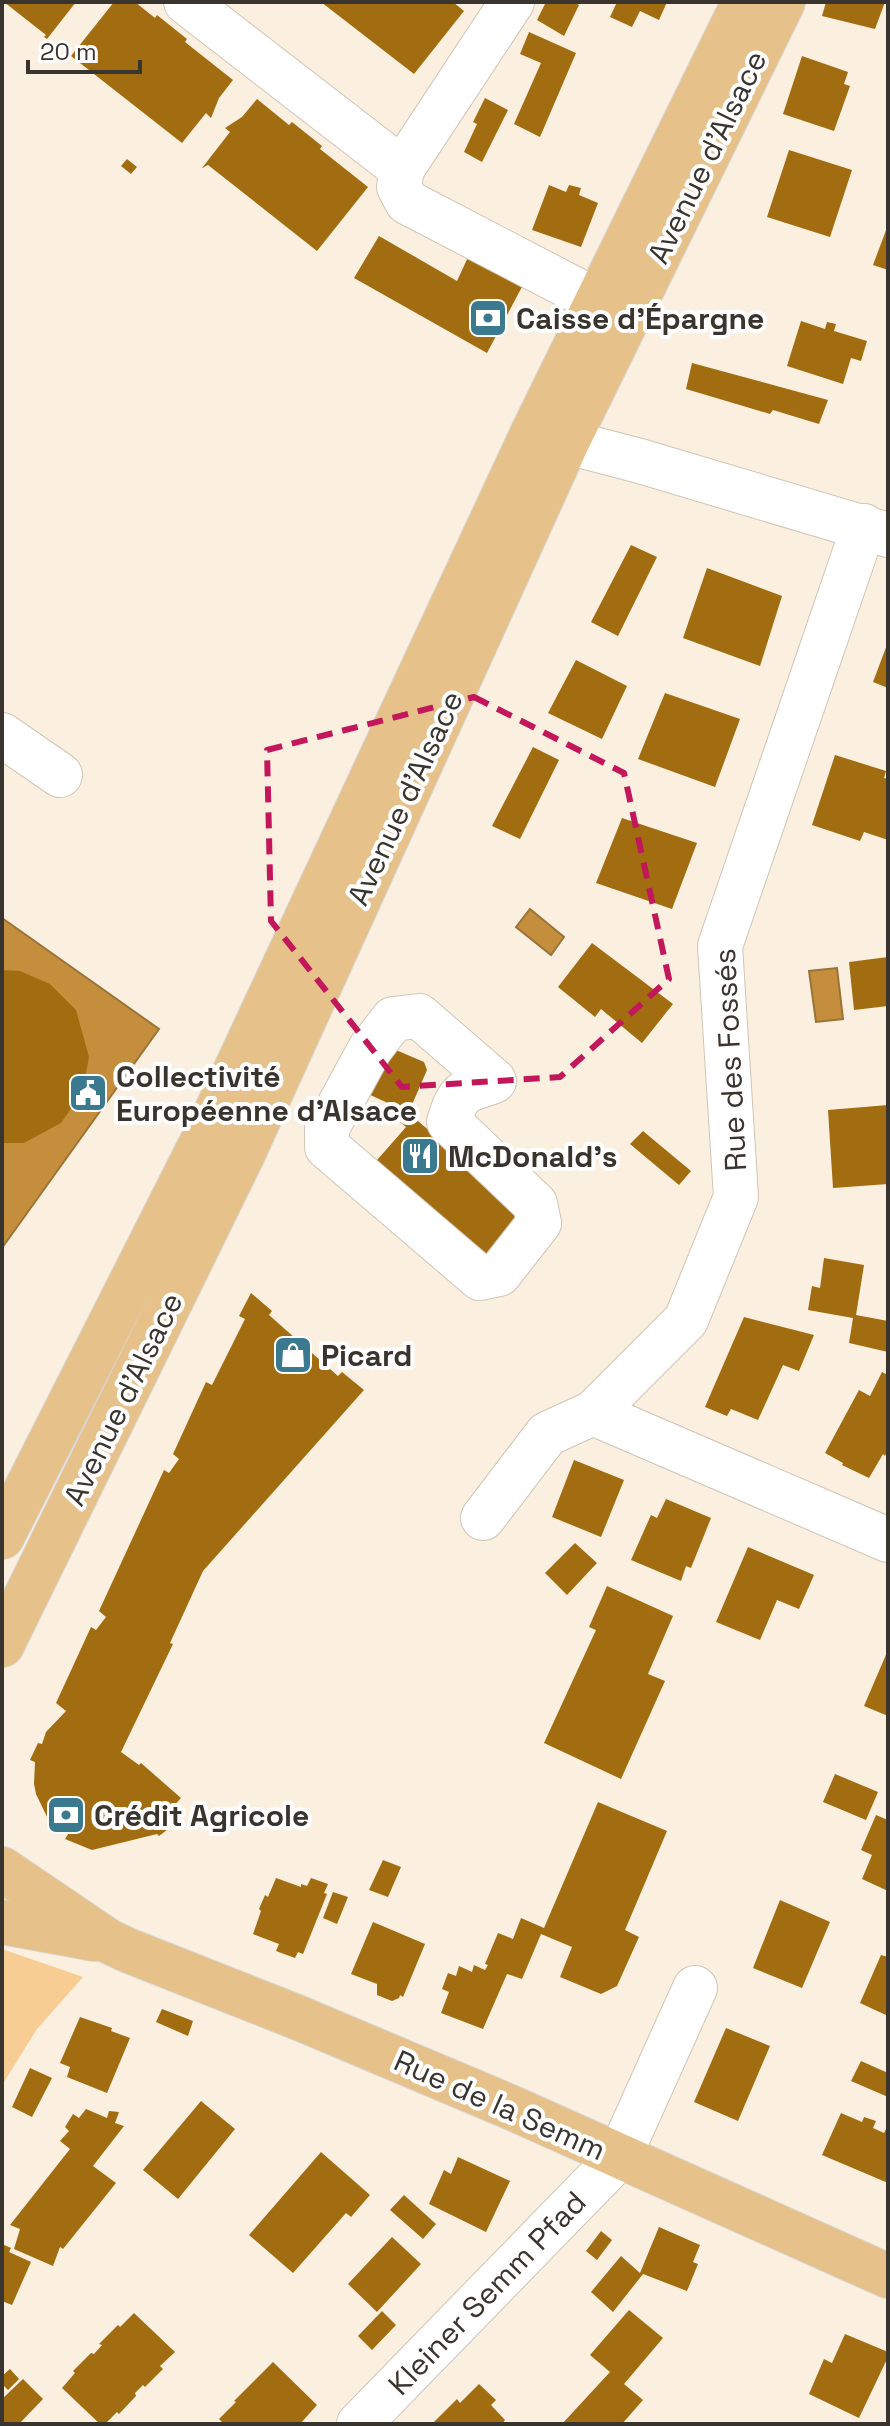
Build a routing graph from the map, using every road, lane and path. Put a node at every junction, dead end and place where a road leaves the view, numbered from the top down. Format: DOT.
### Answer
graph roads {
  1 [pos="186,2"];
  2 [pos="512,2"];
  3 [pos="744,2"];
  4 [pos="783,2"];
  5 [pos="402,169"];
  6 [pos="597,301"];
  7 [pos="550,437"];
  8 [pos="876,531"];
  9 [pos="2,735"];
  10 [pos="60,775"];
  11 [pos="494,1081"];
  12 [pos="223,1147"];
  13 [pos="593,1413"];
  14 [pos="483,1518"];
  15 [pos="2,1537"];
  16 [pos="888,1540"];
  17 [pos="2,1645"];
  18 [pos="2,1869"];
  19 [pos="2,1922"];
  20 [pos="108,1941"];
  21 [pos="695,1988"];
  22 [pos="619,2157"];
  23 [pos="888,2276"];
  24 [pos="359,2424"];
  1 -- 5 [label="street"];
  2 -- 5 [label="street"];
  3 -- 6 [label="main road, Avenue d'Alsace"];
  4 -- 7 [label="main road, Avenue d'Alsace"];
  5 -- 6 [label="street"];
  6 -- 7 [label="main road, Avenue d'Alsace"];
  7 -- 8 [label="street"];
  7 -- 12 [label="main road, Avenue d'Alsace"];
  8 -- 13 [label="street, Rue des Fossés"];
  9 -- 10 [label="street"];
  11 -- 11 [label="street"];
  12 -- 15 [label="main road, Avenue d'Alsace"];
  12 -- 17 [label="main road, Avenue d'Alsace"];
  13 -- 14 [label="street, Rue des Fossés"];
  13 -- 16 [label="street"];
  18 -- 20 [label="main road, Rue de la Semm"];
  19 -- 20 [label="main road, Rue de la Semm"];
  20 -- 22 [label="main road, Rue de la Semm"];
  21 -- 22 [label="street, Kleiner Semm Pfad"];
  22 -- 23 [label="main road, Rue de la Semm"];
  22 -- 24 [label="street, Kleiner Semm Pfad"];
}
